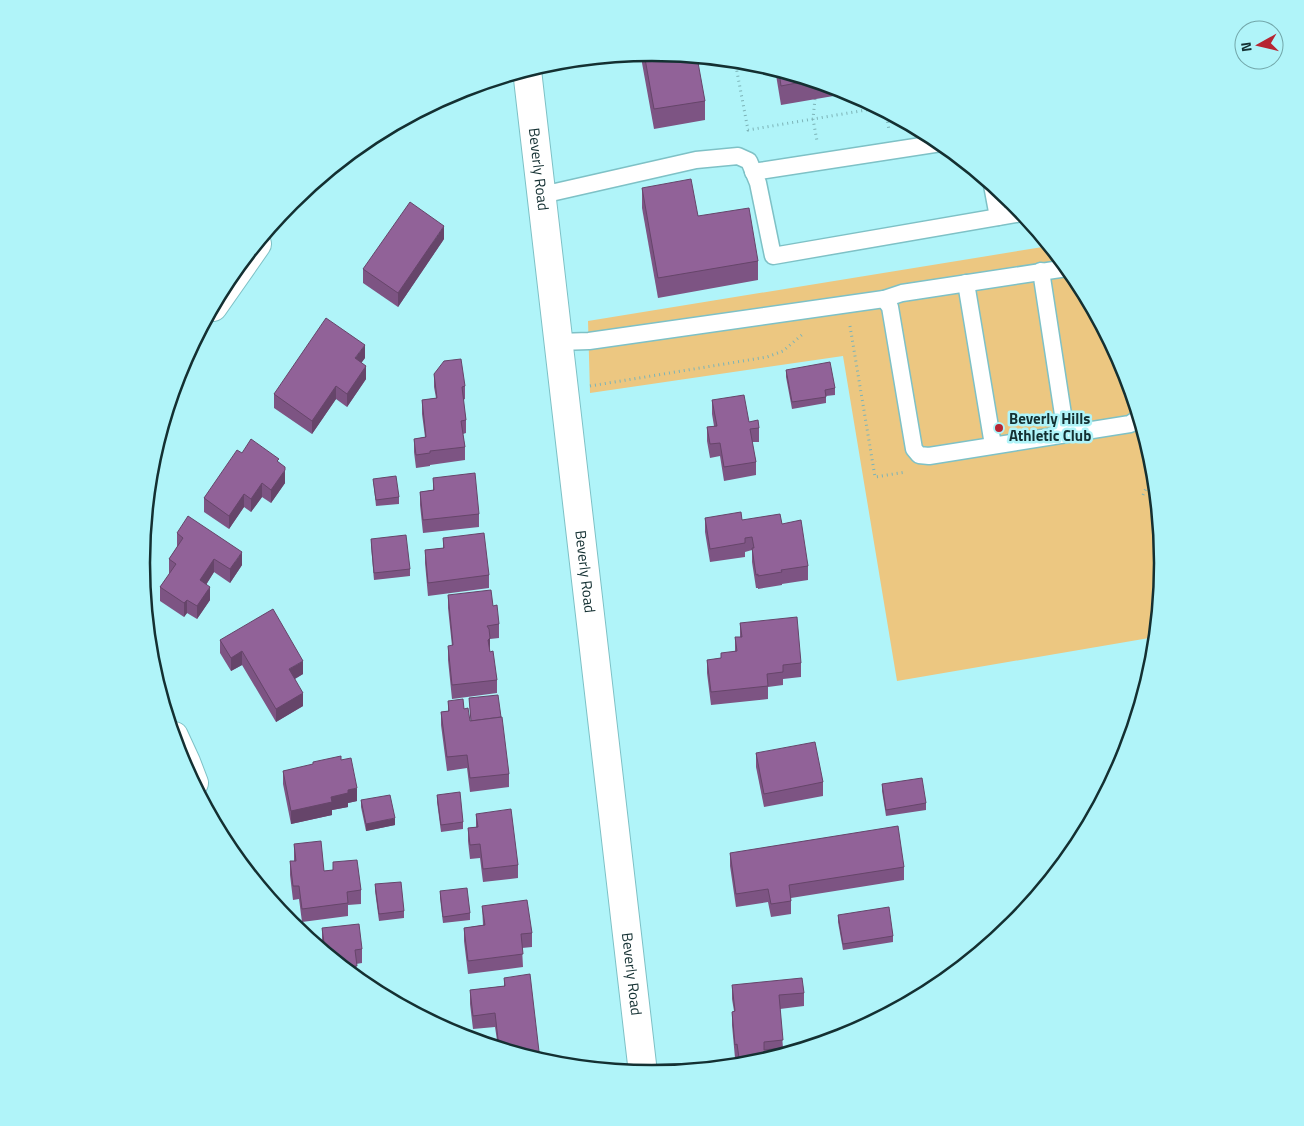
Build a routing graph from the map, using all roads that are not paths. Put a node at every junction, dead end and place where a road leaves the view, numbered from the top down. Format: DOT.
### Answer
graph roads {
  1 [pos="528,77"];
  2 [pos="929,145"];
  3 [pos="753,172"];
  4 [pos="542,195"];
  5 [pos="994,196"];
  6 [pos="1013,215"];
  7 [pos="998,217"];
  8 [pos="1058,269"];
  9 [pos="1042,272"];
  10 [pos="966,283"];
  11 [pos="884,299"];
  12 [pos="559,342"];
  13 [pos="1133,422"];
  14 [pos="1066,434"];
  15 [pos="993,446"];
  16 [pos="642,1065"];
  1 -- 4 [label="street, Beverly Road"];
  2 -- 3 [label="lane"];
  3 -- 4 [label="lane"];
  3 -- 7 [label="lane"];
  4 -- 12 [label="street, Beverly Road"];
  5 -- 7 [label="lane"];
  6 -- 7 [label="lane"];
  8 -- 9 [label="lane"];
  9 -- 10 [label="lane"];
  9 -- 14 [label="lane"];
  10 -- 11 [label="lane"];
  10 -- 15 [label="lane"];
  11 -- 12 [label="lane"];
  11 -- 15 [label="lane"];
  12 -- 16 [label="street, Beverly Road"];
  13 -- 14 [label="lane"];
  14 -- 15 [label="lane"];
}
